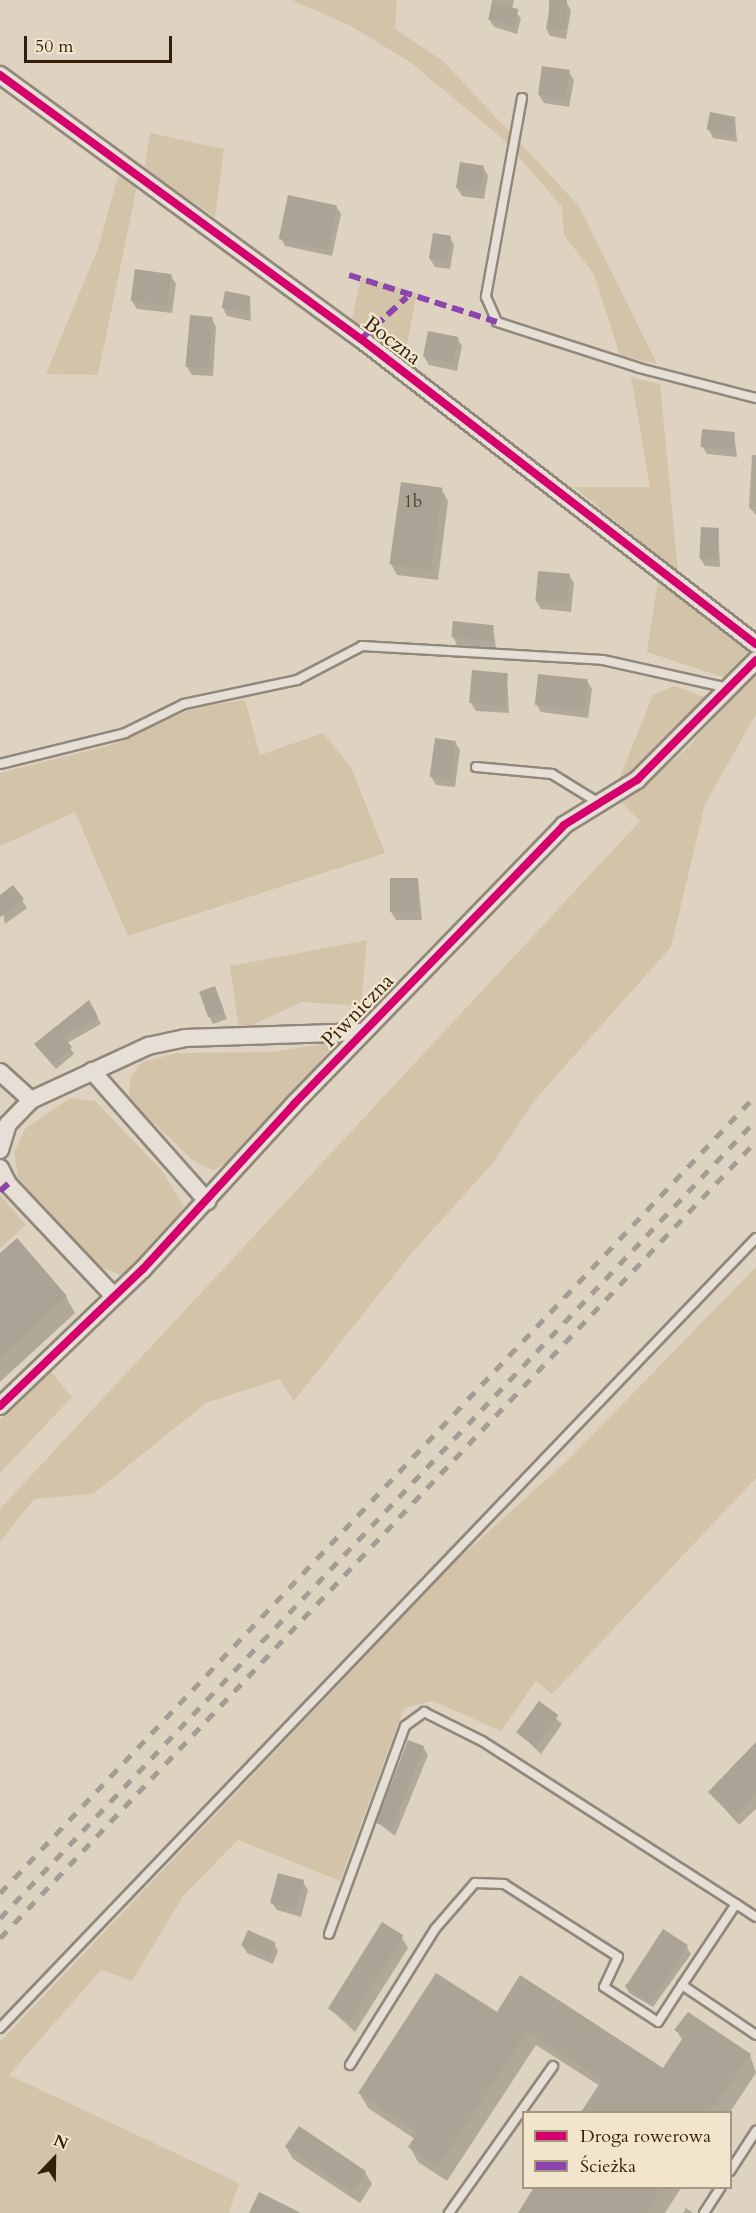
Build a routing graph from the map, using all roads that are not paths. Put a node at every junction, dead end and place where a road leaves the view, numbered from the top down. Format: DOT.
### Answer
graph roads {
  1 [pos="0,75"];
  2 [pos="522,98"];
  3 [pos="756,398"];
  4 [pos="756,644"];
  5 [pos="756,660"];
  6 [pos="728,688"];
  7 [pos="0,764"];
  8 [pos="476,767"];
  9 [pos="599,803"];
  10 [pos="363,1032"];
  11 [pos="92,1071"];
  12 [pos="0,1072"];
  13 [pos="31,1100"];
  14 [pos="0,1149"];
  15 [pos="0,1168"];
  16 [pos="207,1201"];
  17 [pos="756,1238"];
  18 [pos="114,1296"];
  19 [pos="0,1406"];
  20 [pos="736,1904"];
  21 [pos="756,1917"];
  22 [pos="329,1934"];
  23 [pos="682,1985"];
  24 [pos="0,2028"];
  25 [pos="756,2035"];
  26 [pos="350,2065"];
  27 [pos="553,2066"];
  28 [pos="756,2131"];
  29 [pos="732,2168"];
  30 [pos="719,2189"];
  31 [pos="449,2213"];
  32 [pos="704,2213"];
  1 -- 4 [label="street, Boczna"];
  2 -- 3 [label="lane"];
  5 -- 6 [label="street, Piwniczna"];
  6 -- 7 [label="lane"];
  6 -- 9 [label="street, Piwniczna"];
  8 -- 9 [label="lane"];
  9 -- 10 [label="street, Piwniczna"];
  10 -- 11 [label="street"];
  10 -- 16 [label="street, Piwniczna"];
  11 -- 13 [label="street"];
  11 -- 16 [label="street"];
  12 -- 13 [label="street"];
  13 -- 14 [label="street"];
  15 -- 18 [label="street"];
  16 -- 18 [label="street, Piwniczna"];
  17 -- 24 [label="lane"];
  18 -- 19 [label="street, Piwniczna"];
  20 -- 21 [label="lane"];
  20 -- 22 [label="lane"];
  20 -- 23 [label="lane"];
  23 -- 25 [label="lane"];
  23 -- 26 [label="lane"];
  27 -- 31 [label="lane"];
  28 -- 29 [label="lane"];
  30 -- 32 [label="lane"];
}
